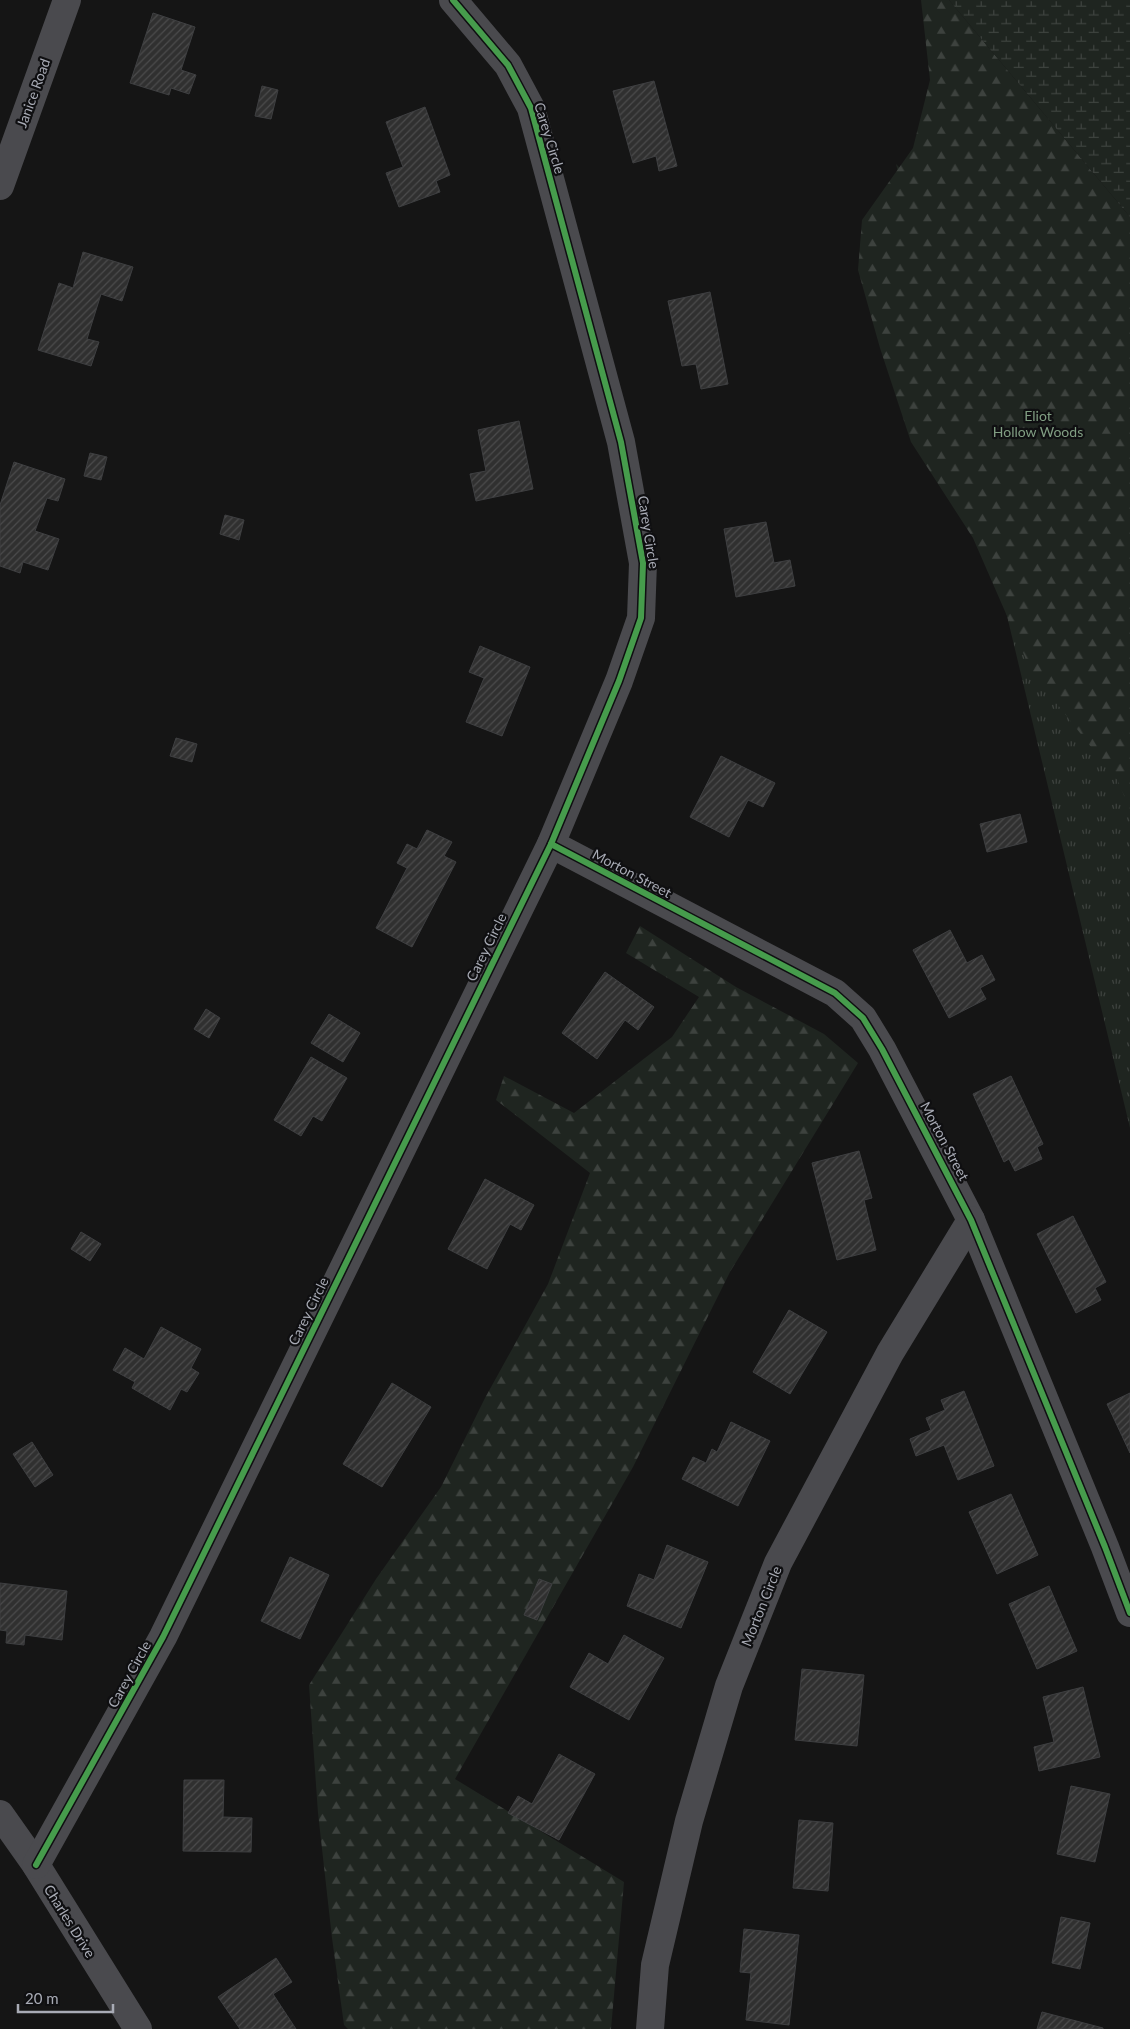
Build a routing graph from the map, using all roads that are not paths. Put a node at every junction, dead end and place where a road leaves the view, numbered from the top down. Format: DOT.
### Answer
graph roads {
  1 [pos="67,0"];
  2 [pos="453,0"];
  3 [pos="0,186"];
  4 [pos="551,844"];
  5 [pos="971,1220"];
  6 [pos="1130,1613"];
  7 [pos="0,1814"];
  8 [pos="36,1865"];
  9 [pos="138,2029"];
  10 [pos="650,2029"];
  1 -- 3 [label="street, Janice Road"];
  2 -- 4 [label="street, Carey Circle"];
  4 -- 5 [label="street, Morton Street"];
  4 -- 8 [label="street, Carey Circle"];
  5 -- 6 [label="street, Morton Street"];
  5 -- 10 [label="street, Morton Circle"];
  7 -- 8 [label="street, Charles Drive"];
  8 -- 9 [label="street, Charles Drive"];
}
